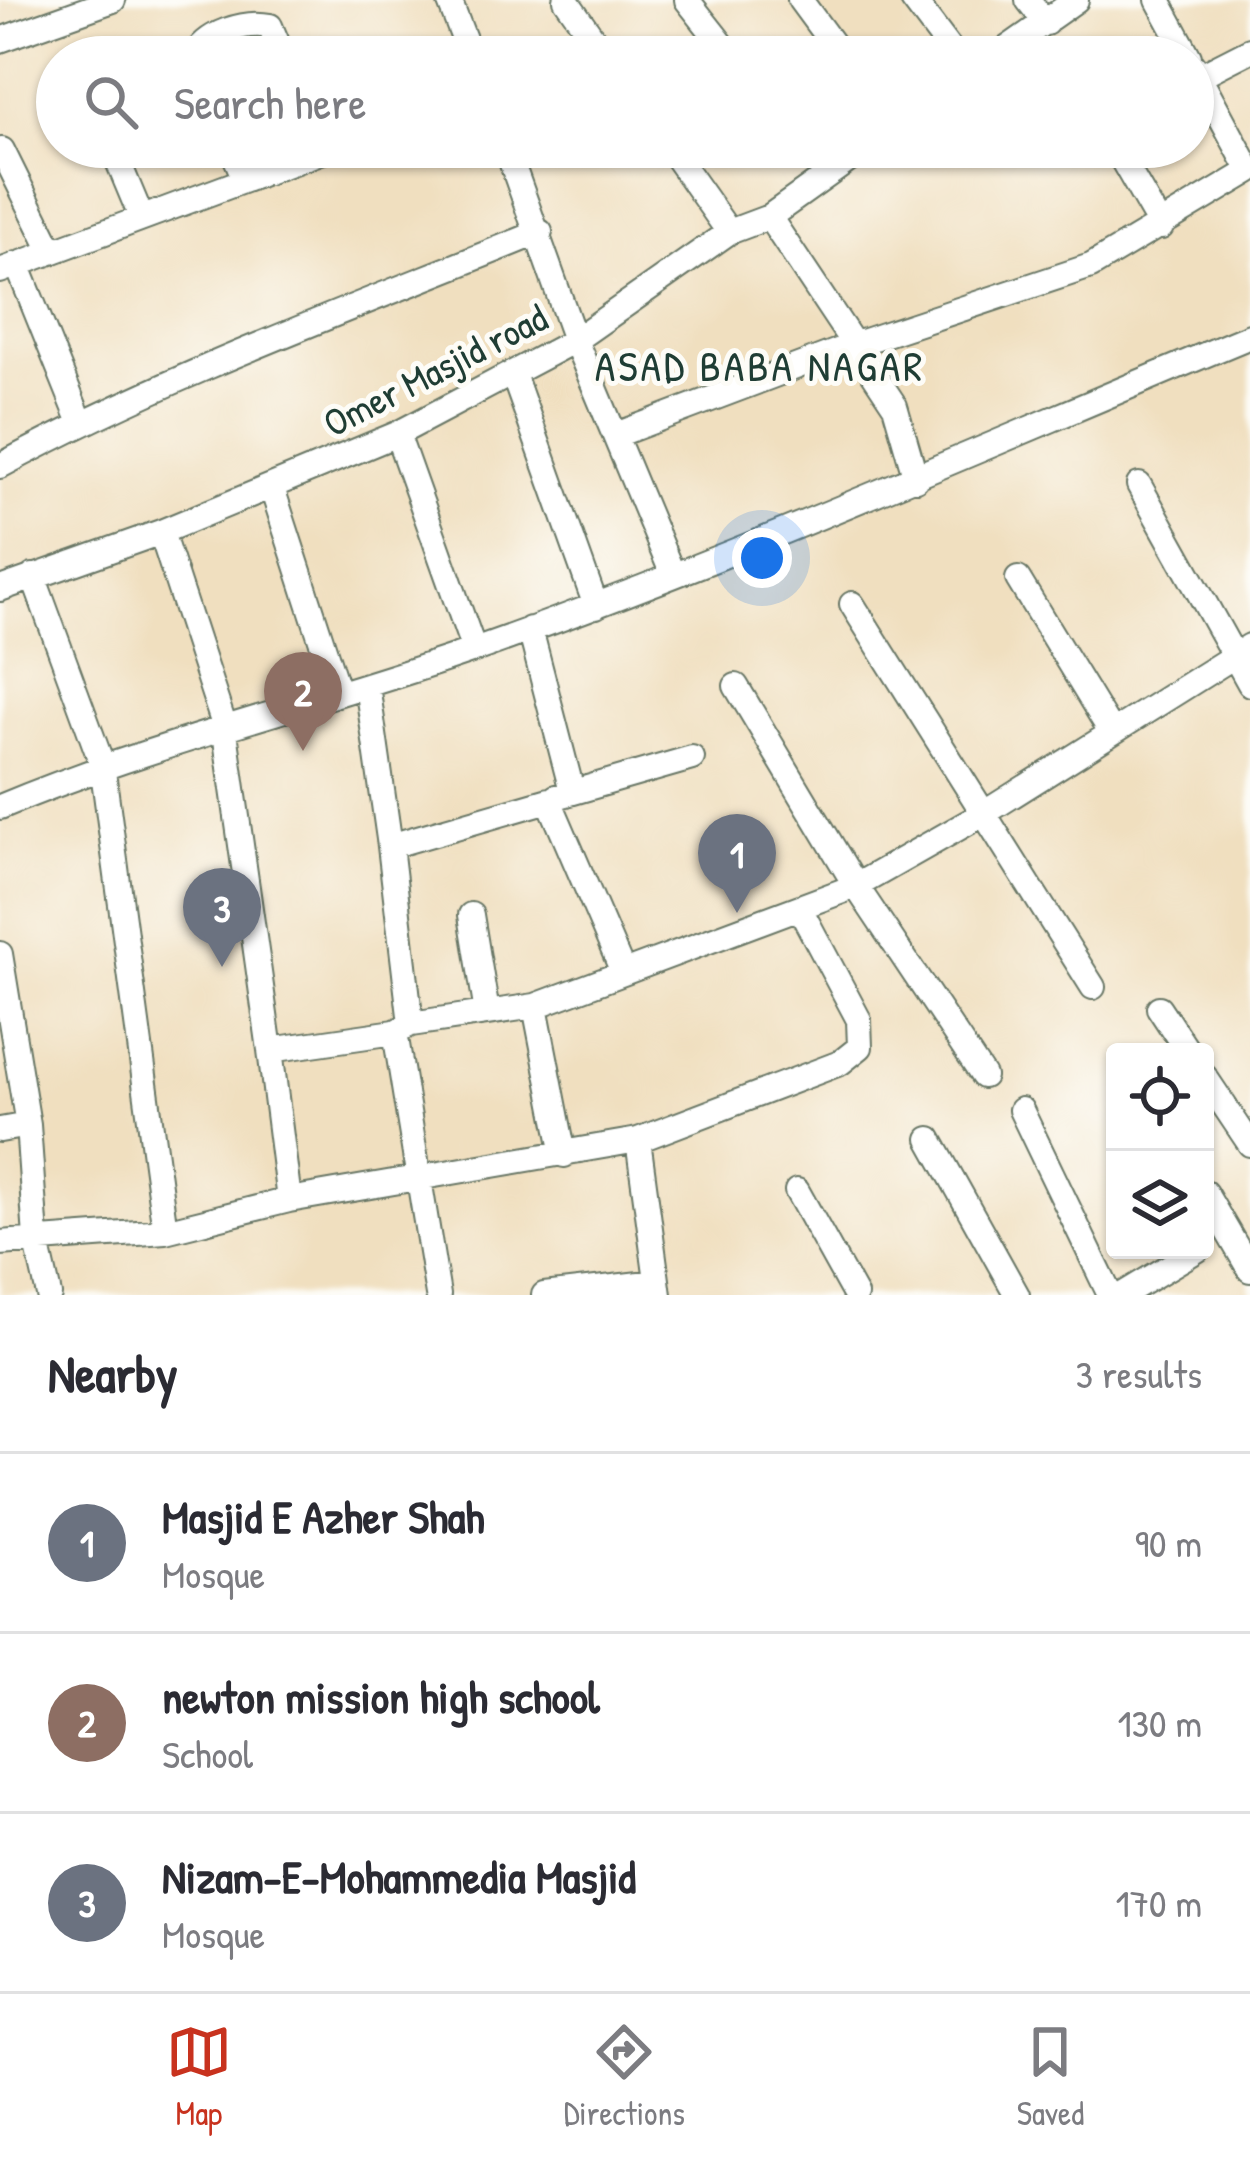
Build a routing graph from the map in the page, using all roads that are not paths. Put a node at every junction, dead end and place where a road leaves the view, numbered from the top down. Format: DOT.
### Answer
graph roads {
  1 [pos="113,0"];
  2 [pos="449,0"];
  3 [pos="566,0"];
  4 [pos="687,0"];
  5 [pos="800,0"];
  6 [pos="913,0"];
  7 [pos="1028,0"];
  8 [pos="1076,0"];
  9 [pos="1158,0"];
  10 [pos="1046,22"];
  11 [pos="214,36"];
  12 [pos="275,36"];
  13 [pos="463,36"];
  14 [pos="591,36"];
  15 [pos="715,36"];
  16 [pos="827,36"];
  17 [pos="940,36"];
  18 [pos="1025,36"];
  19 [pos="1178,36"];
  20 [pos="1,37"];
  21 [pos="1250,50"];
  22 [pos="1214,60"];
  23 [pos="1214,104"];
  24 [pos="2,150"];
  25 [pos="121,168"];
  26 [pos="240,168"];
  27 [pos="274,168"];
  28 [pos="514,168"];
  29 [pos="684,168"];
  30 [pos="821,168"];
  31 [pos="838,168"];
  32 [pos="1127,168"];
  33 [pos="1250,171"];
  34 [pos="827,176"];
  35 [pos="245,179"];
  36 [pos="140,214"];
  37 [pos="769,217"];
  38 [pos="1161,226"];
  39 [pos="540,232"];
  40 [pos="729,232"];
  41 [pos="52,251"];
  42 [pos="9,267"];
  43 [pos="1250,336"];
  44 [pos="575,340"];
  45 [pos="859,343"];
  46 [pos="513,374"];
  47 [pos="81,423"];
  48 [pos="397,434"];
  49 [pos="616,435"];
  50 [pos="0,466"];
  51 [pos="916,479"];
  52 [pos="1139,484"];
  53 [pos="272,488"];
  54 [pos="161,532"];
  55 [pos="674,575"];
  56 [pos="33,577"];
  57 [pos="1018,579"];
  58 [pos="0,590"];
  59 [pos="852,604"];
  60 [pos="596,606"];
  61 [pos="530,629"];
  62 [pos="475,650"];
  63 [pos="1241,651"];
  64 [pos="1250,683"];
  65 [pos="367,685"];
  66 [pos="736,686"];
  67 [pos="338,692"];
  68 [pos="224,724"];
  69 [pos="1110,730"];
  70 [pos="692,758"];
  71 [pos="102,764"];
  72 [pos="560,796"];
  73 [pos="0,807"];
  74 [pos="983,814"];
  75 [pos="390,846"];
  76 [pos="856,886"];
  77 [pos="800,910"];
  78 [pos="471,915"];
  79 [pos="0,955"];
  80 [pos="623,972"];
  81 [pos="1093,987"];
  82 [pos="535,1006"];
  83 [pos="1159,1008"];
  84 [pos="487,1013"];
  85 [pos="403,1028"];
  86 [pos="1182,1043"];
  87 [pos="270,1050"];
  88 [pos="983,1076"];
  89 [pos="1214,1090"];
  90 [pos="1021,1110"];
  91 [pos="28,1125"];
  92 [pos="0,1130"];
  93 [pos="930,1138"];
  94 [pos="638,1140"];
  95 [pos="1250,1144"];
  96 [pos="564,1155"];
  97 [pos="420,1179"];
  98 [pos="797,1191"];
  99 [pos="289,1200"];
  100 [pos="1214,1208"];
  101 [pos="1250,1217"];
  102 [pos="164,1231"];
  103 [pos="1228,1231"];
  104 [pos="36,1238"];
  105 [pos="1214,1240"];
  106 [pos="0,1243"];
  107 [pos="1182,1259"];
  108 [pos="1250,1270"];
  109 [pos="658,1289"];
  110 [pos="49,1295"];
  111 [pos="438,1295"];
  112 [pos="544,1295"];
  113 [pos="855,1295"];
  114 [pos="1017,1295"];
  115 [pos="1110,1295"];
  116 [pos="1122,1295"];
  1 -- 20 [label="street"];
  2 -- 13 [label="street"];
  3 -- 14 [label="street"];
  4 -- 15 [label="street"];
  5 -- 16 [label="street"];
  6 -- 17 [label="street"];
  7 -- 10 [label="street"];
  8 -- 10 [label="street"];
  9 -- 19 [label="street"];
  10 -- 18 [label="street"];
  11 -- 12 [label="street"];
  21 -- 22 [label="street"];
  23 -- 33 [label="street"];
  24 -- 41 [label="street"];
  25 -- 36 [label="street"];
  26 -- 35 [label="street"];
  27 -- 35 [label="street"];
  28 -- 39 [label="street"];
  29 -- 40 [label="street"];
  30 -- 34 [label="street"];
  31 -- 34 [label="street, Omer Masjid road"];
  32 -- 38 [label="street"];
  33 -- 38 [label="street"];
  34 -- 37 [label="street, Omer Masjid road"];
  35 -- 36 [label="street"];
  36 -- 41 [label="street"];
  37 -- 40 [label="street, Omer Masjid road"];
  37 -- 45 [label="street"];
  38 -- 45 [label="street"];
  39 -- 44 [label="street"];
  39 -- 47 [label="street"];
  40 -- 44 [label="street, Omer Masjid road"];
  41 -- 42 [label="street"];
  42 -- 47 [label="street"];
  43 -- 51 [label="street"];
  44 -- 46 [label="street, Omer Masjid road"];
  44 -- 49 [label="street"];
  45 -- 49 [label="street"];
  45 -- 51 [label="street"];
  46 -- 48 [label="street, Omer Masjid road"];
  46 -- 60 [label="street"];
  47 -- 50 [label="street"];
  48 -- 53 [label="street, Omer Masjid road"];
  48 -- 62 [label="street"];
  49 -- 55 [label="street"];
  51 -- 55 [label="street"];
  52 -- 63 [label="street"];
  53 -- 54 [label="street, Omer Masjid road"];
  53 -- 67 [label="street"];
  54 -- 56 [label="street, Omer Masjid road"];
  54 -- 68 [label="street"];
  55 -- 60 [label="street"];
  56 -- 58 [label="street, Omer Masjid road"];
  56 -- 71 [label="street"];
  57 -- 69 [label="street"];
  59 -- 74 [label="street"];
  60 -- 61 [label="street"];
  61 -- 62 [label="street"];
  61 -- 72 [label="street"];
  62 -- 65 [label="street"];
  63 -- 64 [label="street"];
  63 -- 69 [label="street"];
  65 -- 67 [label="street"];
  65 -- 75 [label="street"];
  66 -- 76 [label="street"];
  67 -- 68 [label="street"];
  68 -- 71 [label="street"];
  68 -- 87 [label="street"];
  69 -- 74 [label="street"];
  70 -- 72 [label="street"];
  71 -- 73 [label="street"];
  71 -- 102 [label="street"];
  72 -- 75 [label="street"];
  72 -- 80 [label="street"];
  74 -- 76 [label="street"];
  74 -- 81 [label="street"];
  75 -- 85 [label="street"];
  76 -- 77 [label="street"];
  76 -- 88 [label="street"];
  77 -- 80 [label="street"];
  77 -- 94 [label="street"];
  78 -- 84 [label="street"];
  79 -- 91 [label="street"];
  80 -- 82 [label="street"];
  82 -- 84 [label="street"];
  82 -- 96 [label="street"];
  83 -- 86 [label="street"];
  84 -- 85 [label="street"];
  85 -- 87 [label="street"];
  85 -- 97 [label="street"];
  87 -- 99 [label="street"];
  89 -- 95 [label="street"];
  90 -- 115 [label="street"];
  91 -- 92 [label="street"];
  91 -- 104 [label="street"];
  93 -- 114 [label="street"];
  94 -- 96 [label="street"];
  94 -- 109 [label="street"];
  96 -- 97 [label="street"];
  97 -- 99 [label="street"];
  97 -- 111 [label="street"];
  98 -- 113 [label="street"];
  99 -- 102 [label="street"];
  100 -- 103 [label="street"];
  101 -- 103 [label="street"];
  102 -- 104 [label="street"];
  103 -- 105 [label="street"];
  103 -- 108 [label="street"];
  104 -- 106 [label="street"];
  104 -- 110 [label="street"];
  107 -- 116 [label="street"];
  109 -- 112 [label="street"];
}
